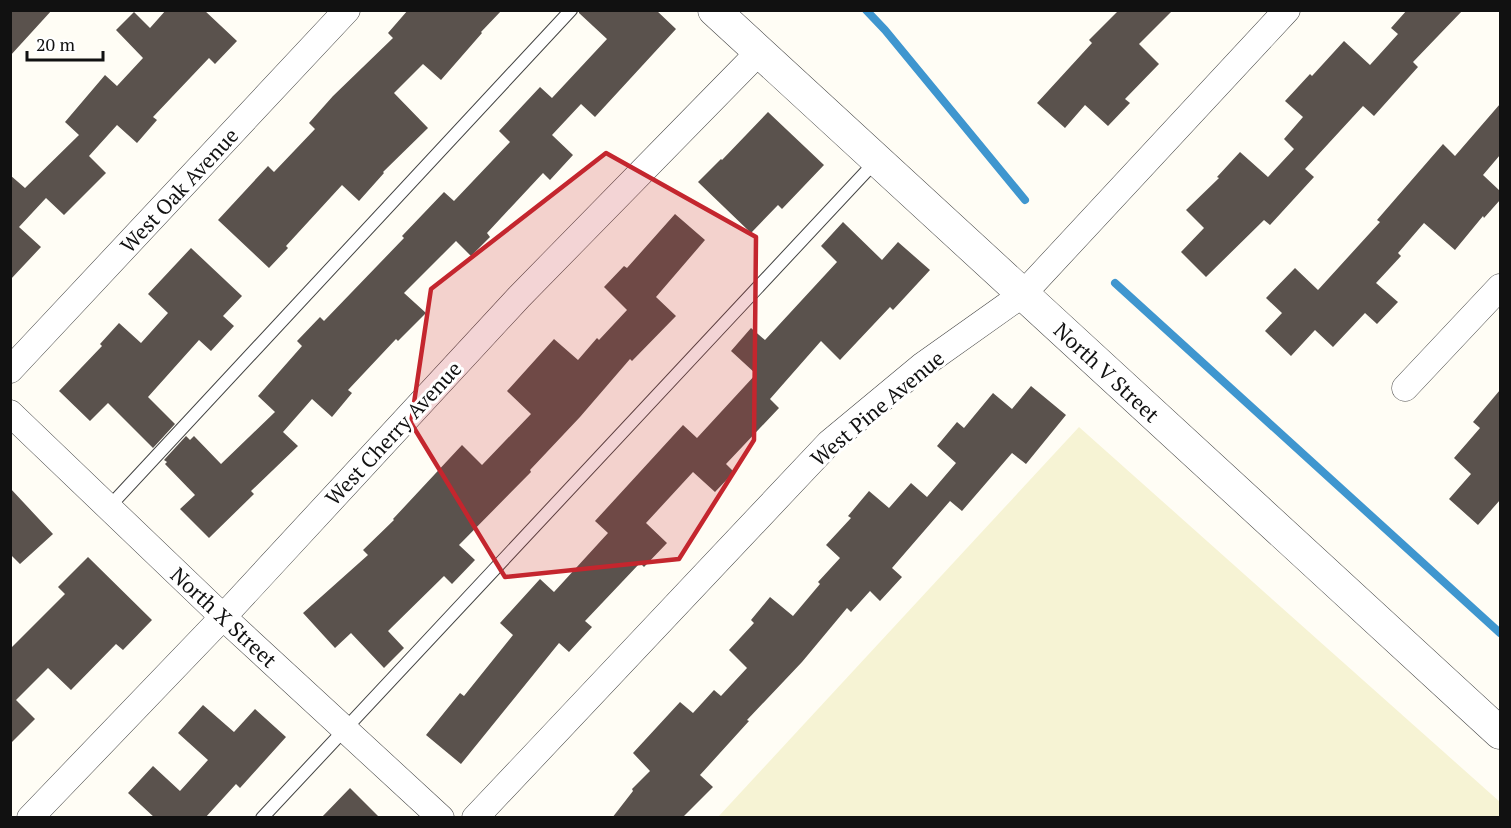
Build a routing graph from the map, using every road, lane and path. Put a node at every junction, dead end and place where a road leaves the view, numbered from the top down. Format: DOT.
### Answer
graph roads {
  1 [pos="347,10"];
  2 [pos="571,10"];
  3 [pos="714,10"];
  4 [pos="1287,10"];
  5 [pos="759,52"];
  6 [pos="877,160"];
  7 [pos="1500,287"];
  8 [pos="1023,294"];
  9 [pos="10,370"];
  10 [pos="1405,388"];
  11 [pos="10,413"];
  12 [pos="108,508"];
  13 [pos="223,617"];
  14 [pos="344,729"];
  15 [pos="1500,733"];
  16 [pos="30,818"];
  17 [pos="262,818"];
  18 [pos="441,818"];
  19 [pos="475,818"];
  1 -- 9 [label="street, West Oak Avenue"];
  2 -- 12 [label="lane"];
  3 -- 5 [label="street, North V Street"];
  4 -- 8 [label="street, West Pine Avenue"];
  5 -- 6 [label="street, North V Street"];
  5 -- 13 [label="street, West Cherry Avenue"];
  6 -- 8 [label="street, North V Street"];
  6 -- 14 [label="lane"];
  7 -- 10 [label="street"];
  8 -- 15 [label="street, North V Street"];
  8 -- 19 [label="street, West Pine Avenue"];
  11 -- 12 [label="street, North X Street"];
  12 -- 13 [label="street, North X Street"];
  13 -- 14 [label="street, North X Street"];
  13 -- 16 [label="street, West Cherry Avenue"];
  14 -- 17 [label="lane"];
  14 -- 18 [label="street, North X Street"];
}
